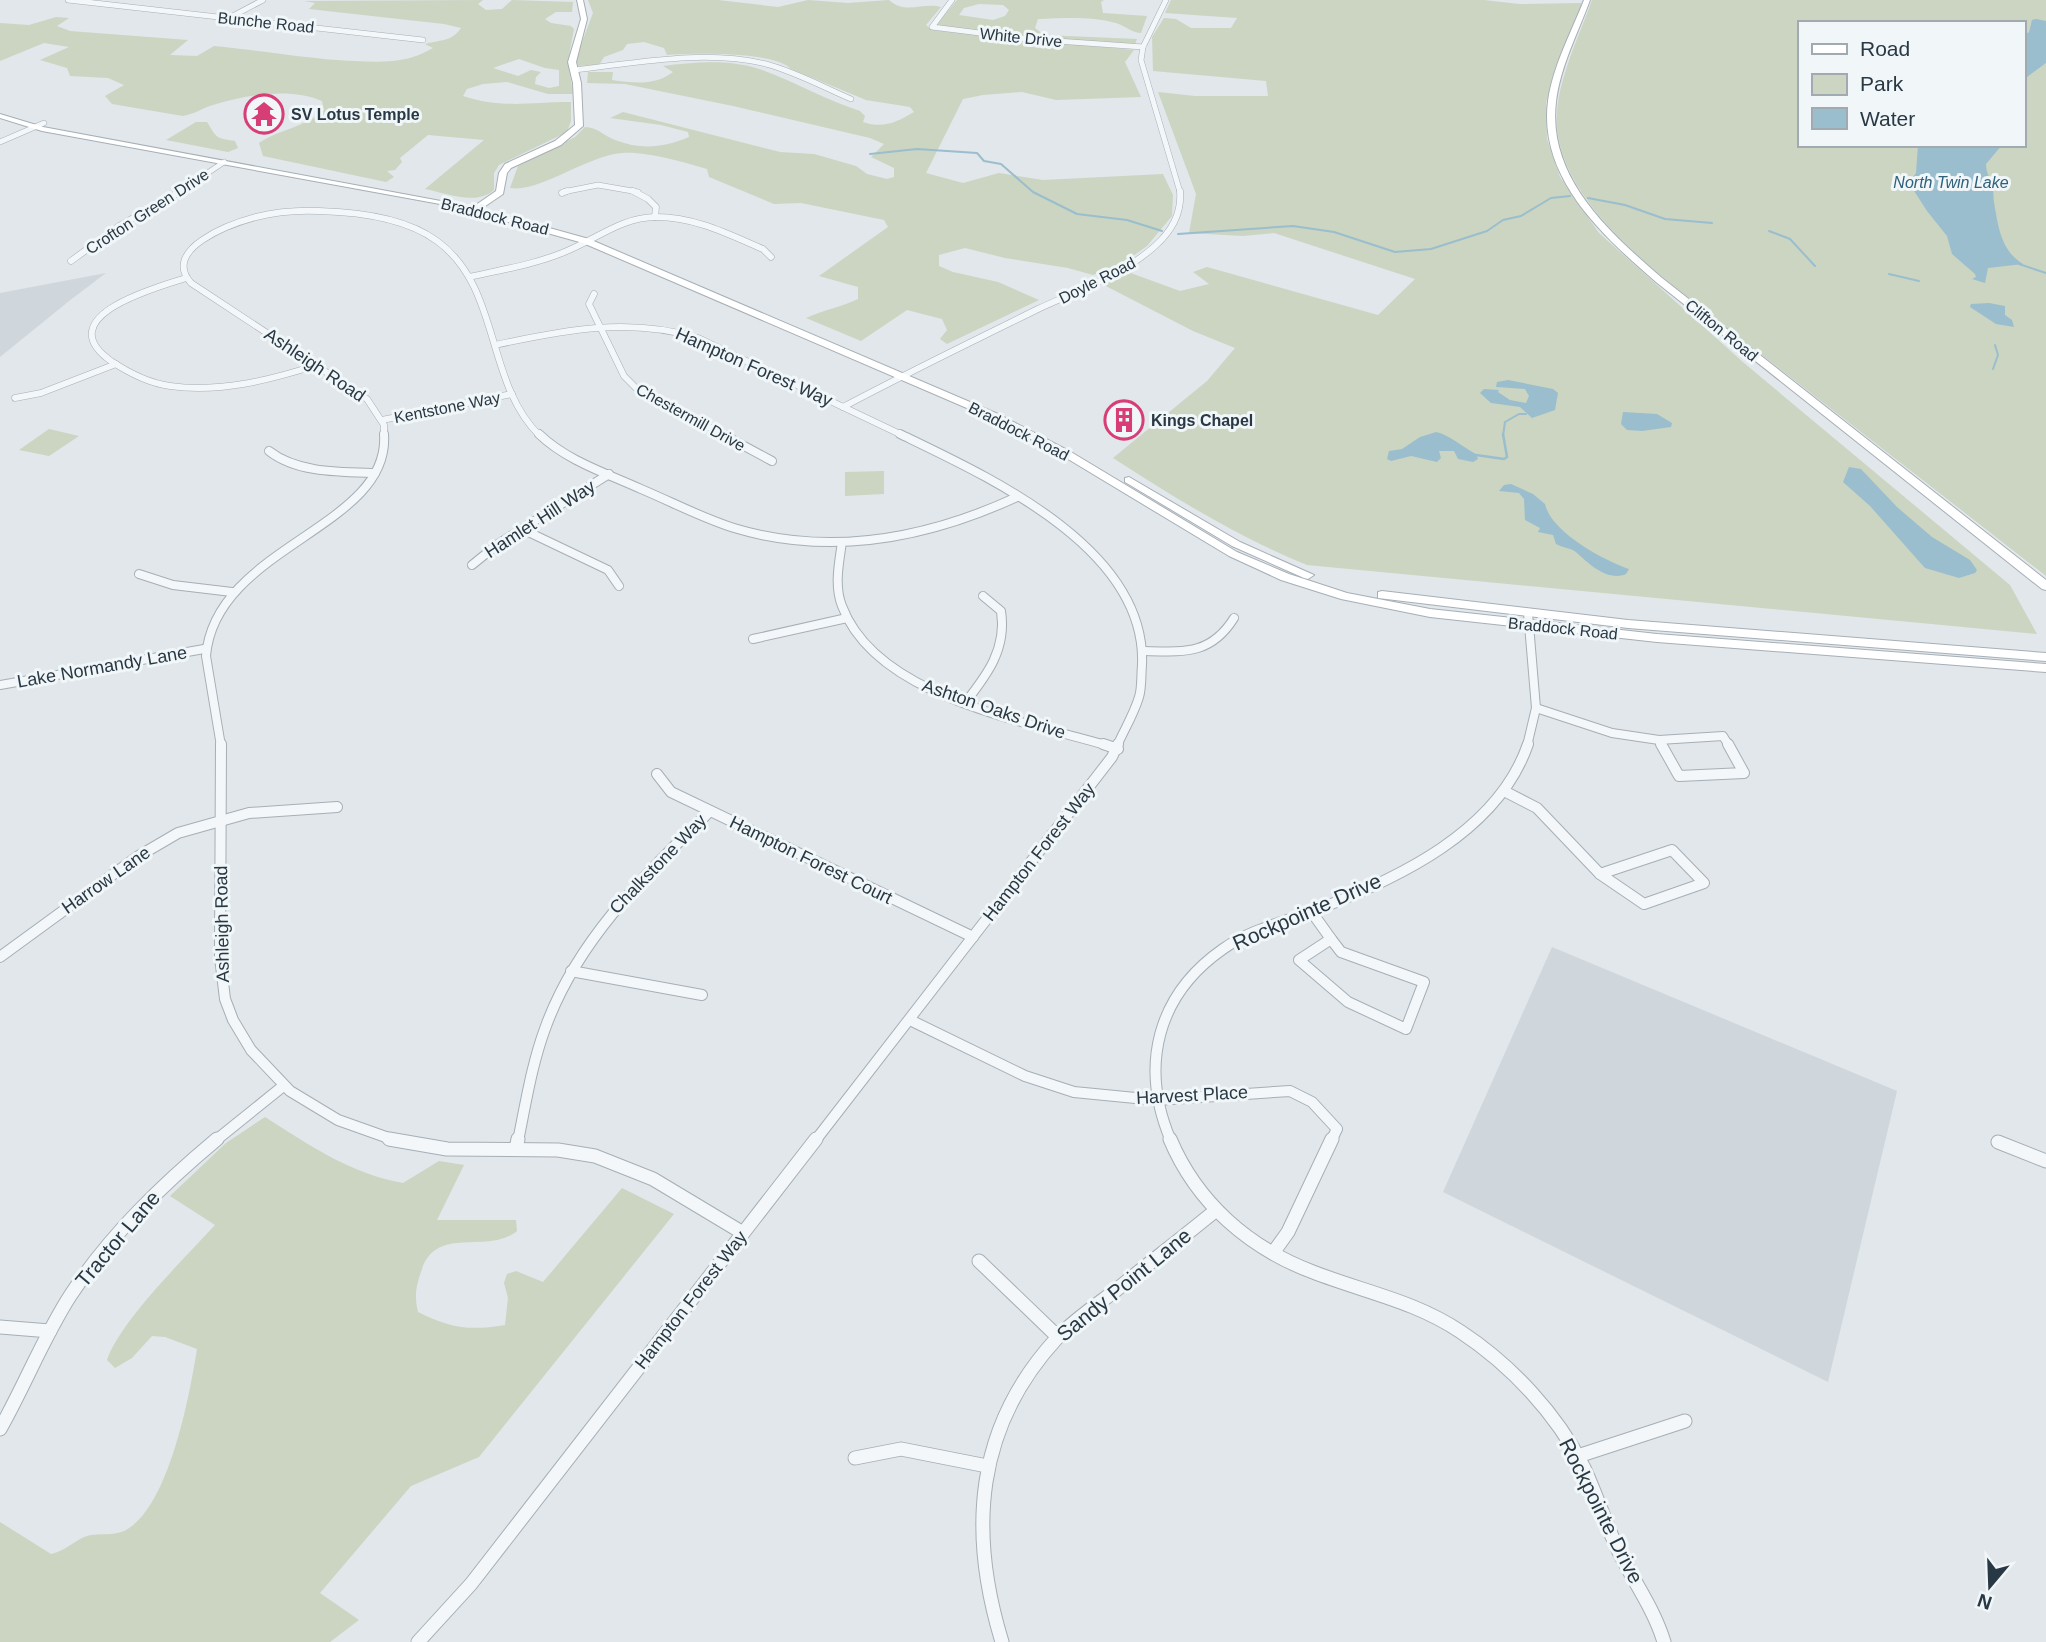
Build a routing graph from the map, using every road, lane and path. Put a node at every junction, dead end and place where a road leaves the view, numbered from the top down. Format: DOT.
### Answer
graph roads {
  1 [pos="68,0"];
  2 [pos="263,0"];
  3 [pos="574,0"];
  4 [pos="580,0"];
  5 [pos="952,0"];
  6 [pos="1166,0"];
  7 [pos="1587,0"];
  8 [pos="228,18"];
  9 [pos="423,40"];
  10 [pos="1143,47"];
  11 [pos="574,70"];
  12 [pos="851,99"];
  13 [pos="0,109"];
  14 [pos="0,117"];
  15 [pos="39,125"];
  16 [pos="0,142"];
  17 [pos="224,162"];
  18 [pos="562,193"];
  19 [pos="479,207"];
  20 [pos="655,217"];
  21 [pos="590,239"];
  22 [pos="771,257"];
  23 [pos="71,261"];
  24 [pos="469,276"];
  25 [pos="186,278"];
  26 [pos="594,294"];
  27 [pos="600,326"];
  28 [pos="495,345"];
  29 [pos="116,365"];
  30 [pos="317,365"];
  31 [pos="906,373"];
  32 [pos="512,394"];
  33 [pos="15,398"];
  34 [pos="843,407"];
  35 [pos="382,420"];
  36 [pos="269,451"];
  37 [pos="772,461"];
  38 [pos="375,473"];
  39 [pos="609,474"];
  40 [pos="1017,497"];
  41 [pos="522,529"];
  42 [pos="842,542"];
  43 [pos="472,565"];
  44 [pos="139,574"];
  45 [pos="2043,584"];
  46 [pos="619,586"];
  47 [pos="232,592"];
  48 [pos="983,596"];
  49 [pos="2046,597"];
  50 [pos="847,618"];
  51 [pos="1234,618"];
  52 [pos="1529,619"];
  53 [pos="753,639"];
  54 [pos="204,649"];
  55 [pos="1144,651"];
  56 [pos="2046,657"];
  57 [pos="2046,668"];
  58 [pos="0,685"];
  59 [pos="965,703"];
  60 [pos="1536,708"];
  61 [pos="1659,740"];
  62 [pos="1118,749"];
  63 [pos="657,774"];
  64 [pos="1504,791"];
  65 [pos="337,807"];
  66 [pos="710,811"];
  67 [pos="221,820"];
  68 [pos="1600,874"];
  69 [pos="1311,911"];
  70 [pos="973,937"];
  71 [pos="1331,939"];
  72 [pos="0,957"];
  73 [pos="571,971"];
  74 [pos="702,995"];
  75 [pos="909,1020"];
  76 [pos="282,1087"];
  77 [pos="1156,1100"];
  78 [pos="1998,1142"];
  79 [pos="516,1149"];
  80 [pos="2046,1161"];
  81 [pos="1215,1211"];
  82 [pos="743,1233"];
  83 [pos="1273,1253"];
  84 [pos="979,1261"];
  85 [pos="0,1327"];
  86 [pos="50,1331"];
  87 [pos="1058,1337"];
  88 [pos="1685,1421"];
  89 [pos="0,1429"];
  90 [pos="1578,1456"];
  91 [pos="855,1458"];
  92 [pos="987,1466"];
  93 [pos="418,1642"];
  94 [pos="1002,1642"];
  95 [pos="1664,1642"];
  1 -- 8 [label="street, Bunche Road"];
  2 -- 8 [label="street"];
  3 -- 4 [label="street"];
  4 -- 11 [label="main road"];
  5 -- 10 [label="street, White Drive"];
  6 -- 10 [label="street"];
  7 -- 45 [label="main road, Clifton Road"];
  8 -- 9 [label="street, Bunche Road"];
  10 -- 31 [label="street, Doyle Road"];
  11 -- 12 [label="street"];
  11 -- 19 [label="main road"];
  13 -- 15 [label="main road, Braddock Road"];
  14 -- 15 [label="main road, Braddock Road"];
  15 -- 16 [label="street"];
  15 -- 17 [label="main road, Braddock Road"];
  15 -- 19 [label="main road, Braddock Road"];
  17 -- 19 [label="main road, Braddock Road"];
  17 -- 23 [label="street, Crofton Green Drive"];
  18 -- 20 [label="street"];
  19 -- 21 [label="main road, Braddock Road"];
  20 -- 21 [label="street"];
  20 -- 22 [label="street"];
  21 -- 24 [label="street"];
  21 -- 31 [label="main road, Braddock Road"];
  24 -- 25 [label="street"];
  24 -- 28 [label="street"];
  25 -- 29 [label="street"];
  25 -- 30 [label="street, Ashleigh Road"];
  26 -- 27 [label="street, Chestermill Drive"];
  27 -- 28 [label="street, Hampton Forest Way"];
  27 -- 34 [label="street, Hampton Forest Way"];
  27 -- 37 [label="street, Chestermill Drive"];
  28 -- 32 [label="street"];
  29 -- 30 [label="street"];
  29 -- 33 [label="street"];
  30 -- 35 [label="street, Ashleigh Road"];
  31 -- 34 [label="street, Doyle Road"];
  31 -- 52 [label="main road, Braddock Road"];
  32 -- 35 [label="street, Kentstone Way"];
  32 -- 39 [label="street"];
  34 -- 40 [label="street, Hampton Forest Way"];
  35 -- 38 [label="street, Ashleigh Road"];
  36 -- 38 [label="street"];
  38 -- 47 [label="street, Ashleigh Road"];
  39 -- 41 [label="street, Hamlet Hill Way"];
  39 -- 42 [label="street"];
  40 -- 42 [label="street"];
  40 -- 55 [label="street, Hampton Forest Way"];
  41 -- 43 [label="street, Hamlet Hill Way"];
  41 -- 46 [label="street"];
  42 -- 50 [label="street, Ashton Oaks Drive"];
  44 -- 47 [label="street"];
  45 -- 49 [label="main road, Clifton Road"];
  47 -- 54 [label="street, Ashleigh Road"];
  48 -- 59 [label="street"];
  50 -- 53 [label="street"];
  50 -- 59 [label="street, Ashton Oaks Drive"];
  51 -- 55 [label="street"];
  52 -- 56 [label="main road, Braddock Road"];
  52 -- 57 [label="main road, Braddock Road"];
  52 -- 60 [label="street, Rockpointe Drive"];
  54 -- 58 [label="street, Lake Normandy Lane"];
  54 -- 67 [label="street, Ashleigh Road"];
  55 -- 62 [label="street, Hampton Forest Way"];
  59 -- 62 [label="street, Ashton Oaks Drive"];
  60 -- 61 [label="street"];
  60 -- 64 [label="street, Rockpointe Drive"];
  61 -- 61 [label="street"];
  62 -- 70 [label="street, Hampton Forest Way"];
  63 -- 66 [label="street, Hampton Forest Court"];
  64 -- 68 [label="street"];
  64 -- 69 [label="street, Rockpointe Drive"];
  65 -- 67 [label="street, Harrow Lane"];
  66 -- 70 [label="street, Hampton Forest Court"];
  66 -- 73 [label="street, Chalkstone Way"];
  67 -- 72 [label="street, Harrow Lane"];
  67 -- 76 [label="street, Ashleigh Road"];
  68 -- 68 [label="street"];
  69 -- 71 [label="street"];
  69 -- 77 [label="street, Rockpointe Drive"];
  70 -- 75 [label="street, Hampton Forest Way"];
  71 -- 71 [label="street"];
  73 -- 74 [label="street"];
  73 -- 79 [label="street, Chalkstone Way"];
  75 -- 77 [label="street, Harvest Place"];
  75 -- 82 [label="street, Hampton Forest Way"];
  76 -- 79 [label="street, Ashleigh Road"];
  76 -- 86 [label="street, Tractor Lane"];
  77 -- 81 [label="street, Rockpointe Drive"];
  77 -- 83 [label="street, Harvest Place"];
  78 -- 80 [label="street"];
  79 -- 82 [label="street, Ashleigh Road"];
  81 -- 83 [label="street, Rockpointe Drive"];
  81 -- 87 [label="street, Sandy Point Lane"];
  82 -- 93 [label="street, Hampton Forest Way"];
  83 -- 90 [label="street, Rockpointe Drive"];
  84 -- 87 [label="street"];
  85 -- 86 [label="street"];
  86 -- 89 [label="street, Tractor Lane"];
  87 -- 92 [label="street, Sandy Point Lane"];
  88 -- 90 [label="street"];
  90 -- 95 [label="street, Rockpointe Drive"];
  91 -- 92 [label="street"];
  92 -- 94 [label="street, Sandy Point Lane"];
}
